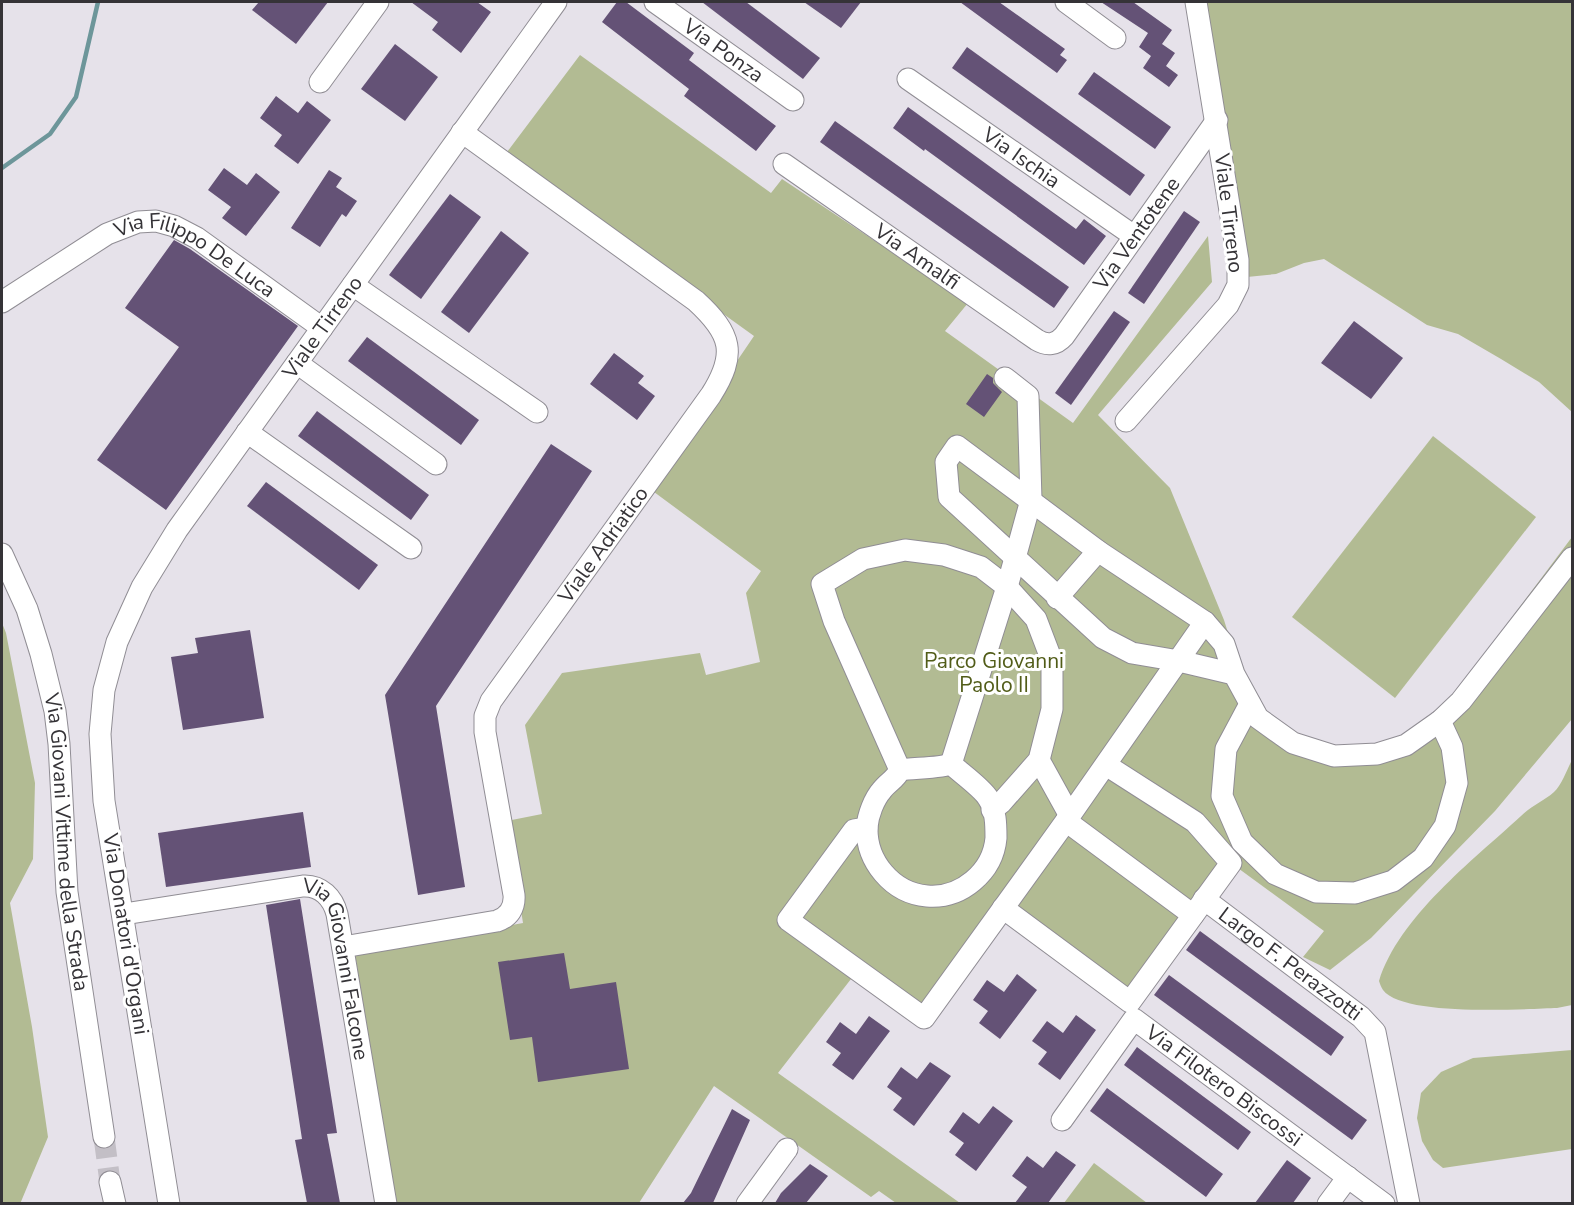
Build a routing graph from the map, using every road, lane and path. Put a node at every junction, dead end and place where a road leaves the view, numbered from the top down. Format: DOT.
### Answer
graph roads {
  1 [pos="378,2"];
  2 [pos="556,2"];
  3 [pos="655,2"];
  4 [pos="1066,2"];
  5 [pos="1196,2"];
  6 [pos="1115,38"];
  7 [pos="908,79"];
  8 [pos="320,82"];
  9 [pos="793,100"];
  10 [pos="1217,120"];
  11 [pos="462,132"];
  12 [pos="784,164"];
  13 [pos="1134,236"];
  14 [pos="353,285"];
  15 [pos="2,302"];
  16 [pos="322,328"];
  17 [pos="1051,344"];
  18 [pos="297,363"];
  19 [pos="1005,378"];
  20 [pos="537,412"];
  21 [pos="1126,422"];
  22 [pos="247,432"];
  23 [pos="436,464"];
  24 [pos="1031,500"];
  25 [pos="411,548"];
  26 [pos="1098,551"];
  27 [pos="2,554"];
  28 [pos="1016,558"];
  29 [pos="1572,558"];
  30 [pos="1008,587"];
  31 [pos="1057,598"];
  32 [pos="1205,622"];
  33 [pos="1179,661"];
  34 [pos="110,663"];
  35 [pos="1234,674"];
  36 [pos="1250,704"];
  37 [pos="1440,721"];
  38 [pos="1039,760"];
  39 [pos="951,764"];
  40 [pos="1106,765"];
  41 [pos="900,770"];
  42 [pos="992,810"];
  43 [pos="1068,818"];
  44 [pos="867,828"];
  45 [pos="1198,907"];
  46 [pos="1003,908"];
  47 [pos="124,914"];
  48 [pos="343,947"];
  49 [pos="1062,1120"];
  50 [pos="105,1137"];
  51 [pos="787,1149"];
  52 [pos="1348,1176"];
  53 [pos="110,1182"];
  54 [pos="115,1203"];
  55 [pos="169,1203"];
  56 [pos="386,1203"];
  57 [pos="747,1203"];
  58 [pos="1328,1203"];
  59 [pos="1384,1203"];
  60 [pos="1409,1203"];
  1 -- 8 [label="street"];
  2 -- 11 [label="street, Viale Tirreno"];
  3 -- 9 [label="street, Via Ponza"];
  4 -- 6 [label="street"];
  5 -- 10 [label="street, Viale Tirreno"];
  7 -- 13 [label="street, Via Ischia"];
  10 -- 13 [label="street, Via Ventotene"];
  10 -- 21 [label="street, Viale Tirreno"];
  11 -- 14 [label="street, Viale Tirreno"];
  11 -- 48 [label="street, Viale Adriatico"];
  12 -- 17 [label="street, Via Amalfi"];
  13 -- 17 [label="street, Via Ventotene"];
  14 -- 16 [label="street, Viale Tirreno"];
  14 -- 20 [label="street"];
  15 -- 16 [label="street, Via Filippo De Luca"];
  16 -- 18 [label="street, Viale Tirreno"];
  18 -- 22 [label="street, Viale Tirreno"];
  18 -- 23 [label="street"];
  19 -- 24 [label="street"];
  22 -- 25 [label="street"];
  22 -- 34 [label="street, Viale Tirreno"];
  24 -- 26 [label="street"];
  24 -- 28 [label="street"];
  24 -- 28 [label="street"];
  26 -- 31 [label="street"];
  26 -- 32 [label="street"];
  27 -- 50 [label="street, Via Giovani Vittime della Strada"];
  28 -- 30 [label="street"];
  28 -- 31 [label="street"];
  29 -- 37 [label="street"];
  30 -- 38 [label="street"];
  30 -- 39 [label="street"];
  30 -- 41 [label="street"];
  31 -- 33 [label="street"];
  32 -- 33 [label="street"];
  32 -- 35 [label="street"];
  33 -- 35 [label="street"];
  33 -- 40 [label="street"];
  34 -- 47 [label="street, Via Donatori d'Organi"];
  35 -- 36 [label="street"];
  36 -- 37 [label="street"];
  36 -- 37 [label="street"];
  38 -- 42 [label="street"];
  38 -- 43 [label="street"];
  39 -- 41 [label="street"];
  39 -- 42 [label="street"];
  40 -- 43 [label="street"];
  40 -- 45 [label="street"];
  41 -- 44 [label="street"];
  42 -- 44 [label="street"];
  43 -- 45 [label="street, Largo F. Perazzotti"];
  43 -- 46 [label="street"];
  44 -- 46 [label="street"];
  45 -- 46 [label="street"];
  45 -- 60 [label="street, Largo F. Perazzotti"];
  47 -- 48 [label="street, Via Giovanni Falcone"];
  47 -- 55 [label="street, Via Donatori d'Organi"];
  48 -- 56 [label="street, Via Giovanni Falcone"];
  49 -- 52 [label="street, Via Filotero Biscossi"];
  51 -- 57 [label="street"];
  52 -- 58 [label="street"];
  52 -- 59 [label="street, Via Filotero Biscossi"];
  53 -- 54 [label="street"];
}
